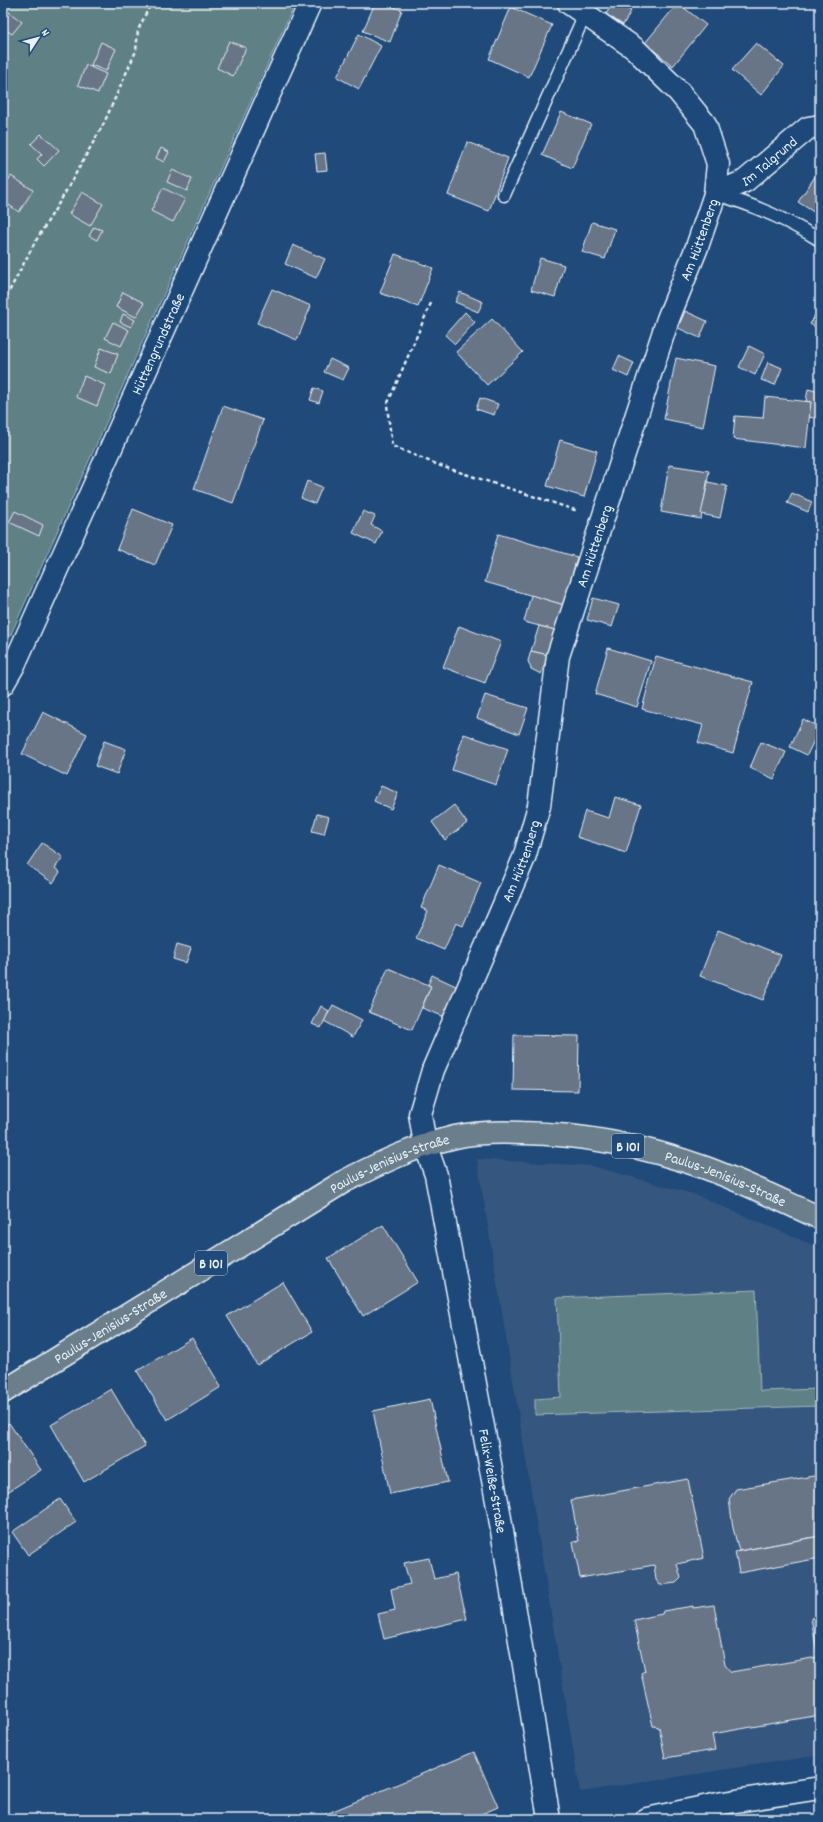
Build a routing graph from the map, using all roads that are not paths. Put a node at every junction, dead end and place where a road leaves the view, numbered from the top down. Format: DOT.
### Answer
graph roads {
  1 [pos="310,3"];
  2 [pos="577,8"];
  3 [pos="820,126"];
  4 [pos="715,194"];
  5 [pos="504,195"];
  6 [pos="820,240"];
  7 [pos="3,684"];
  8 [pos="425,1144"];
  9 [pos="820,1218"];
  10 [pos="3,1392"];
  11 [pos="820,1788"];
  12 [pos="549,1819"];
  13 [pos="647,1819"];
  1 -- 7 [label="street, Hüttengrundstraße"];
  2 -- 4 [label="street, Am Hüttenberg"];
  2 -- 5 [label="lane"];
  3 -- 4 [label="street, Im Talgrund"];
  4 -- 6 [label="lane"];
  4 -- 8 [label="street, Am Hüttenberg"];
  8 -- 9 [label="main road, Paulus-Jenisius-Straße / B 101"];
  8 -- 10 [label="main road, Paulus-Jenisius-Straße / B 101"];
  8 -- 12 [label="street, Felix-Weiße-Straße"];
  11 -- 13 [label="street"];
}
